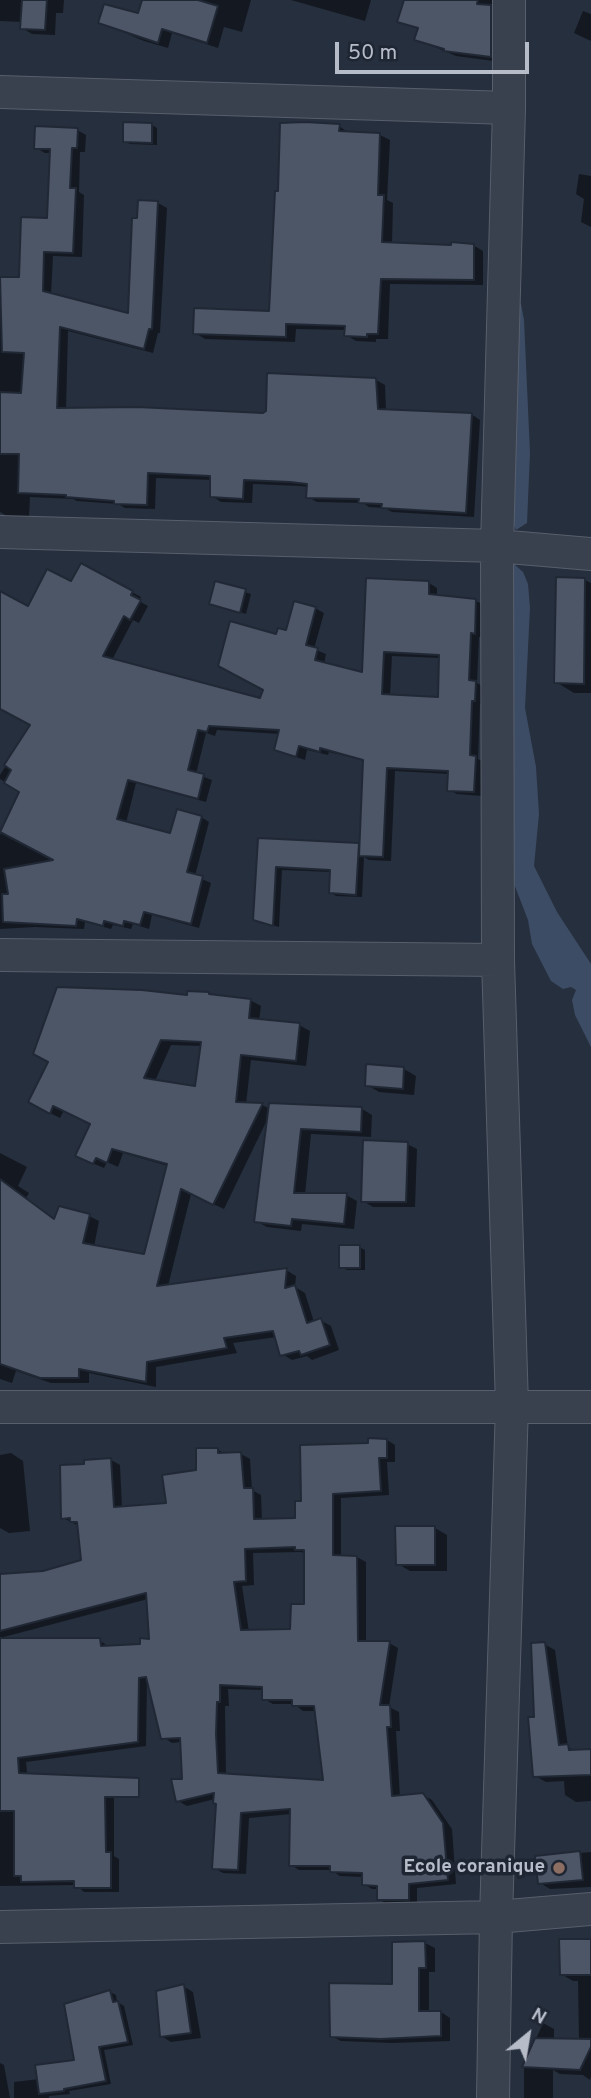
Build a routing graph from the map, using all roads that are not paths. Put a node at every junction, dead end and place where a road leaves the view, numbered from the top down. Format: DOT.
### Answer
graph roads {
  1 [pos="509,0"];
  2 [pos="0,92"];
  3 [pos="509,108"];
  4 [pos="0,532"];
  5 [pos="497,546"];
  6 [pos="591,554"];
  7 [pos="0,955"];
  8 [pos="498,960"];
  9 [pos="512,1405"];
  10 [pos="0,1407"];
  11 [pos="591,1407"];
  12 [pos="591,1909"];
  13 [pos="496,1917"];
  14 [pos="0,1927"];
  15 [pos="493,2098"];
  1 -- 3 [label="street"];
  2 -- 3 [label="street"];
  3 -- 5 [label="street"];
  4 -- 5 [label="street"];
  5 -- 6 [label="street"];
  5 -- 8 [label="street"];
  7 -- 8 [label="street"];
  8 -- 9 [label="street"];
  9 -- 10 [label="street"];
  9 -- 11 [label="street"];
  9 -- 13 [label="street"];
  12 -- 13 [label="street"];
  13 -- 14 [label="street"];
  13 -- 15 [label="street"];
}
